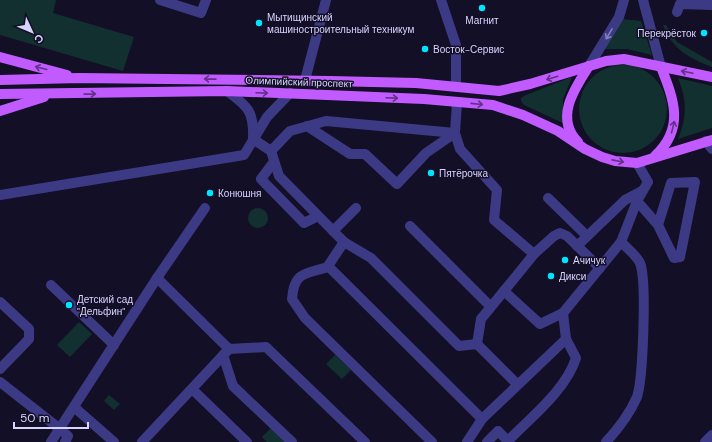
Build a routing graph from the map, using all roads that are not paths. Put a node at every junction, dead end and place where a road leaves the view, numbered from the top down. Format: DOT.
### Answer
graph roads {
  1 [pos="160,0"];
  2 [pos="206,0"];
  3 [pos="326,0"];
  4 [pos="441,0"];
  5 [pos="624,0"];
  6 [pos="643,0"];
  7 [pos="712,5"];
  8 [pos="677,12"];
  9 [pos="0,57"];
  10 [pos="589,66"];
  11 [pos="661,67"];
  12 [pos="79,78"];
  13 [pos="710,78"];
  14 [pos="0,80"];
  15 [pos="305,80"];
  16 [pos="456,87"];
  17 [pos="227,91"];
  18 [pos="0,94"];
  19 [pos="51,94"];
  20 [pos="290,94"];
  21 [pos="457,102"];
  22 [pos="0,111"];
  23 [pos="307,126"];
  24 [pos="455,133"];
  25 [pos="253,139"];
  26 [pos="710,142"];
  27 [pos="585,150"];
  28 [pos="271,151"];
  29 [pos="652,158"];
  30 [pos="273,163"];
  31 [pos="637,163"];
  32 [pos="642,191"];
  33 [pos="0,195"];
  34 [pos="548,198"];
  35 [pos="636,201"];
  36 [pos="205,208"];
  37 [pos="356,208"];
  38 [pos="318,216"];
  39 [pos="658,225"];
  40 [pos="410,226"];
  41 [pos="333,231"];
  42 [pos="587,236"];
  43 [pos="344,242"];
  44 [pos="621,242"];
  45 [pos="577,246"];
  46 [pos="534,254"];
  47 [pos="328,266"];
  48 [pos="600,268"];
  49 [pos="157,278"];
  50 [pos="51,285"];
  51 [pos="504,291"];
  52 [pos="0,302"];
  53 [pos="490,306"];
  54 [pos="563,313"];
  55 [pos="566,339"];
  56 [pos="477,344"];
  57 [pos="114,345"];
  58 [pos="226,352"];
  59 [pos="0,369"];
  60 [pos="0,382"];
  61 [pos="517,384"];
  62 [pos="192,389"];
  63 [pos="74,407"];
  64 [pos="482,419"];
  65 [pos="60,429"];
  66 [pos="712,435"];
  67 [pos="509,441"];
  68 [pos="51,442"];
  69 [pos="65,442"];
  70 [pos="114,442"];
  71 [pos="142,442"];
  72 [pos="247,442"];
  73 [pos="292,442"];
  74 [pos="365,442"];
  75 [pos="432,442"];
  76 [pos="466,442"];
  77 [pos="487,442"];
  78 [pos="606,442"];
  79 [pos="705,442"];
  1 -- 2 [label="street"];
  3 -- 15 [label="street"];
  4 -- 16 [label="street"];
  5 -- 10 [label="street, one-way"];
  6 -- 11 [label="street"];
  7 -- 8 [label="street"];
  12 -- 9 [label="main road, one-way"];
  10 -- 11 [label="main road, Олимпийский проспект"];
  10 -- 16 [label="main road, Олимпийский проспект, one-way"];
  10 -- 27 [label="main road, Олимпийский проспект"];
  13 -- 11 [label="main road, Олимпийский проспект, one-way"];
  29 -- 11 [label="main road, Олимпийский проспект, one-way"];
  12 -- 14 [label="main road, Олимпийский проспект"];
  15 -- 12 [label="main road, Олимпийский проспект, one-way"];
  15 -- 16 [label="main road, Олимпийский проспект"];
  19 -- 17 [label="main road, Олимпийский проспект, one-way"];
  17 -- 20 [label="main road, Олимпийский проспект, one-way"];
  17 -- 25 [label="street"];
  18 -- 19 [label="main road, Олимпийский проспект"];
  19 -- 22 [label="main road"];
  20 -- 21 [label="main road, Олимпийский проспект, one-way"];
  20 -- 25 [label="street"];
  21 -- 24 [label="street"];
  21 -- 27 [label="main road, Олимпийский проспект, one-way"];
  23 -- 24 [label="street"];
  23 -- 24 [label="street"];
  23 -- 28 [label="street"];
  24 -- 46 [label="street"];
  25 -- 28 [label="street"];
  25 -- 33 [label="street"];
  26 -- 29 [label="main road, Олимпийский проспект"];
  27 -- 31 [label="main road, Олимпийский проспект, one-way"];
  28 -- 30 [label="street"];
  29 -- 31 [label="main road, Олимпийский проспект"];
  30 -- 38 [label="street"];
  30 -- 38 [label="street"];
  31 -- 32 [label="street"];
  32 -- 35 [label="street"];
  32 -- 42 [label="street"];
  34 -- 42 [label="street"];
  35 -- 39 [label="street"];
  35 -- 44 [label="street"];
  36 -- 49 [label="street"];
  37 -- 41 [label="street"];
  38 -- 41 [label="street"];
  39 -- 39 [label="street"];
  40 -- 53 [label="street"];
  41 -- 43 [label="street"];
  42 -- 45 [label="street"];
  43 -- 47 [label="street"];
  43 -- 56 [label="street"];
  44 -- 48 [label="street"];
  44 -- 78 [label="street"];
  45 -- 46 [label="street"];
  45 -- 48 [label="street"];
  46 -- 51 [label="street"];
  47 -- 64 [label="street"];
  47 -- 75 [label="street"];
  48 -- 54 [label="street"];
  49 -- 57 [label="street"];
  49 -- 58 [label="street"];
  50 -- 57 [label="street"];
  51 -- 53 [label="street"];
  51 -- 54 [label="street"];
  52 -- 59 [label="street"];
  53 -- 56 [label="street"];
  54 -- 55 [label="street"];
  55 -- 61 [label="street"];
  55 -- 67 [label="street"];
  56 -- 61 [label="street"];
  57 -- 63 [label="street"];
  58 -- 62 [label="street"];
  58 -- 73 [label="street"];
  58 -- 74 [label="street"];
  60 -- 65 [label="street"];
  61 -- 64 [label="street"];
  62 -- 71 [label="street"];
  62 -- 72 [label="street"];
  63 -- 65 [label="street"];
  63 -- 70 [label="street"];
  64 -- 76 [label="street"];
  65 -- 68 [label="street"];
  65 -- 69 [label="street"];
  66 -- 79 [label="street"];
  67 -- 77 [label="street"];
}
